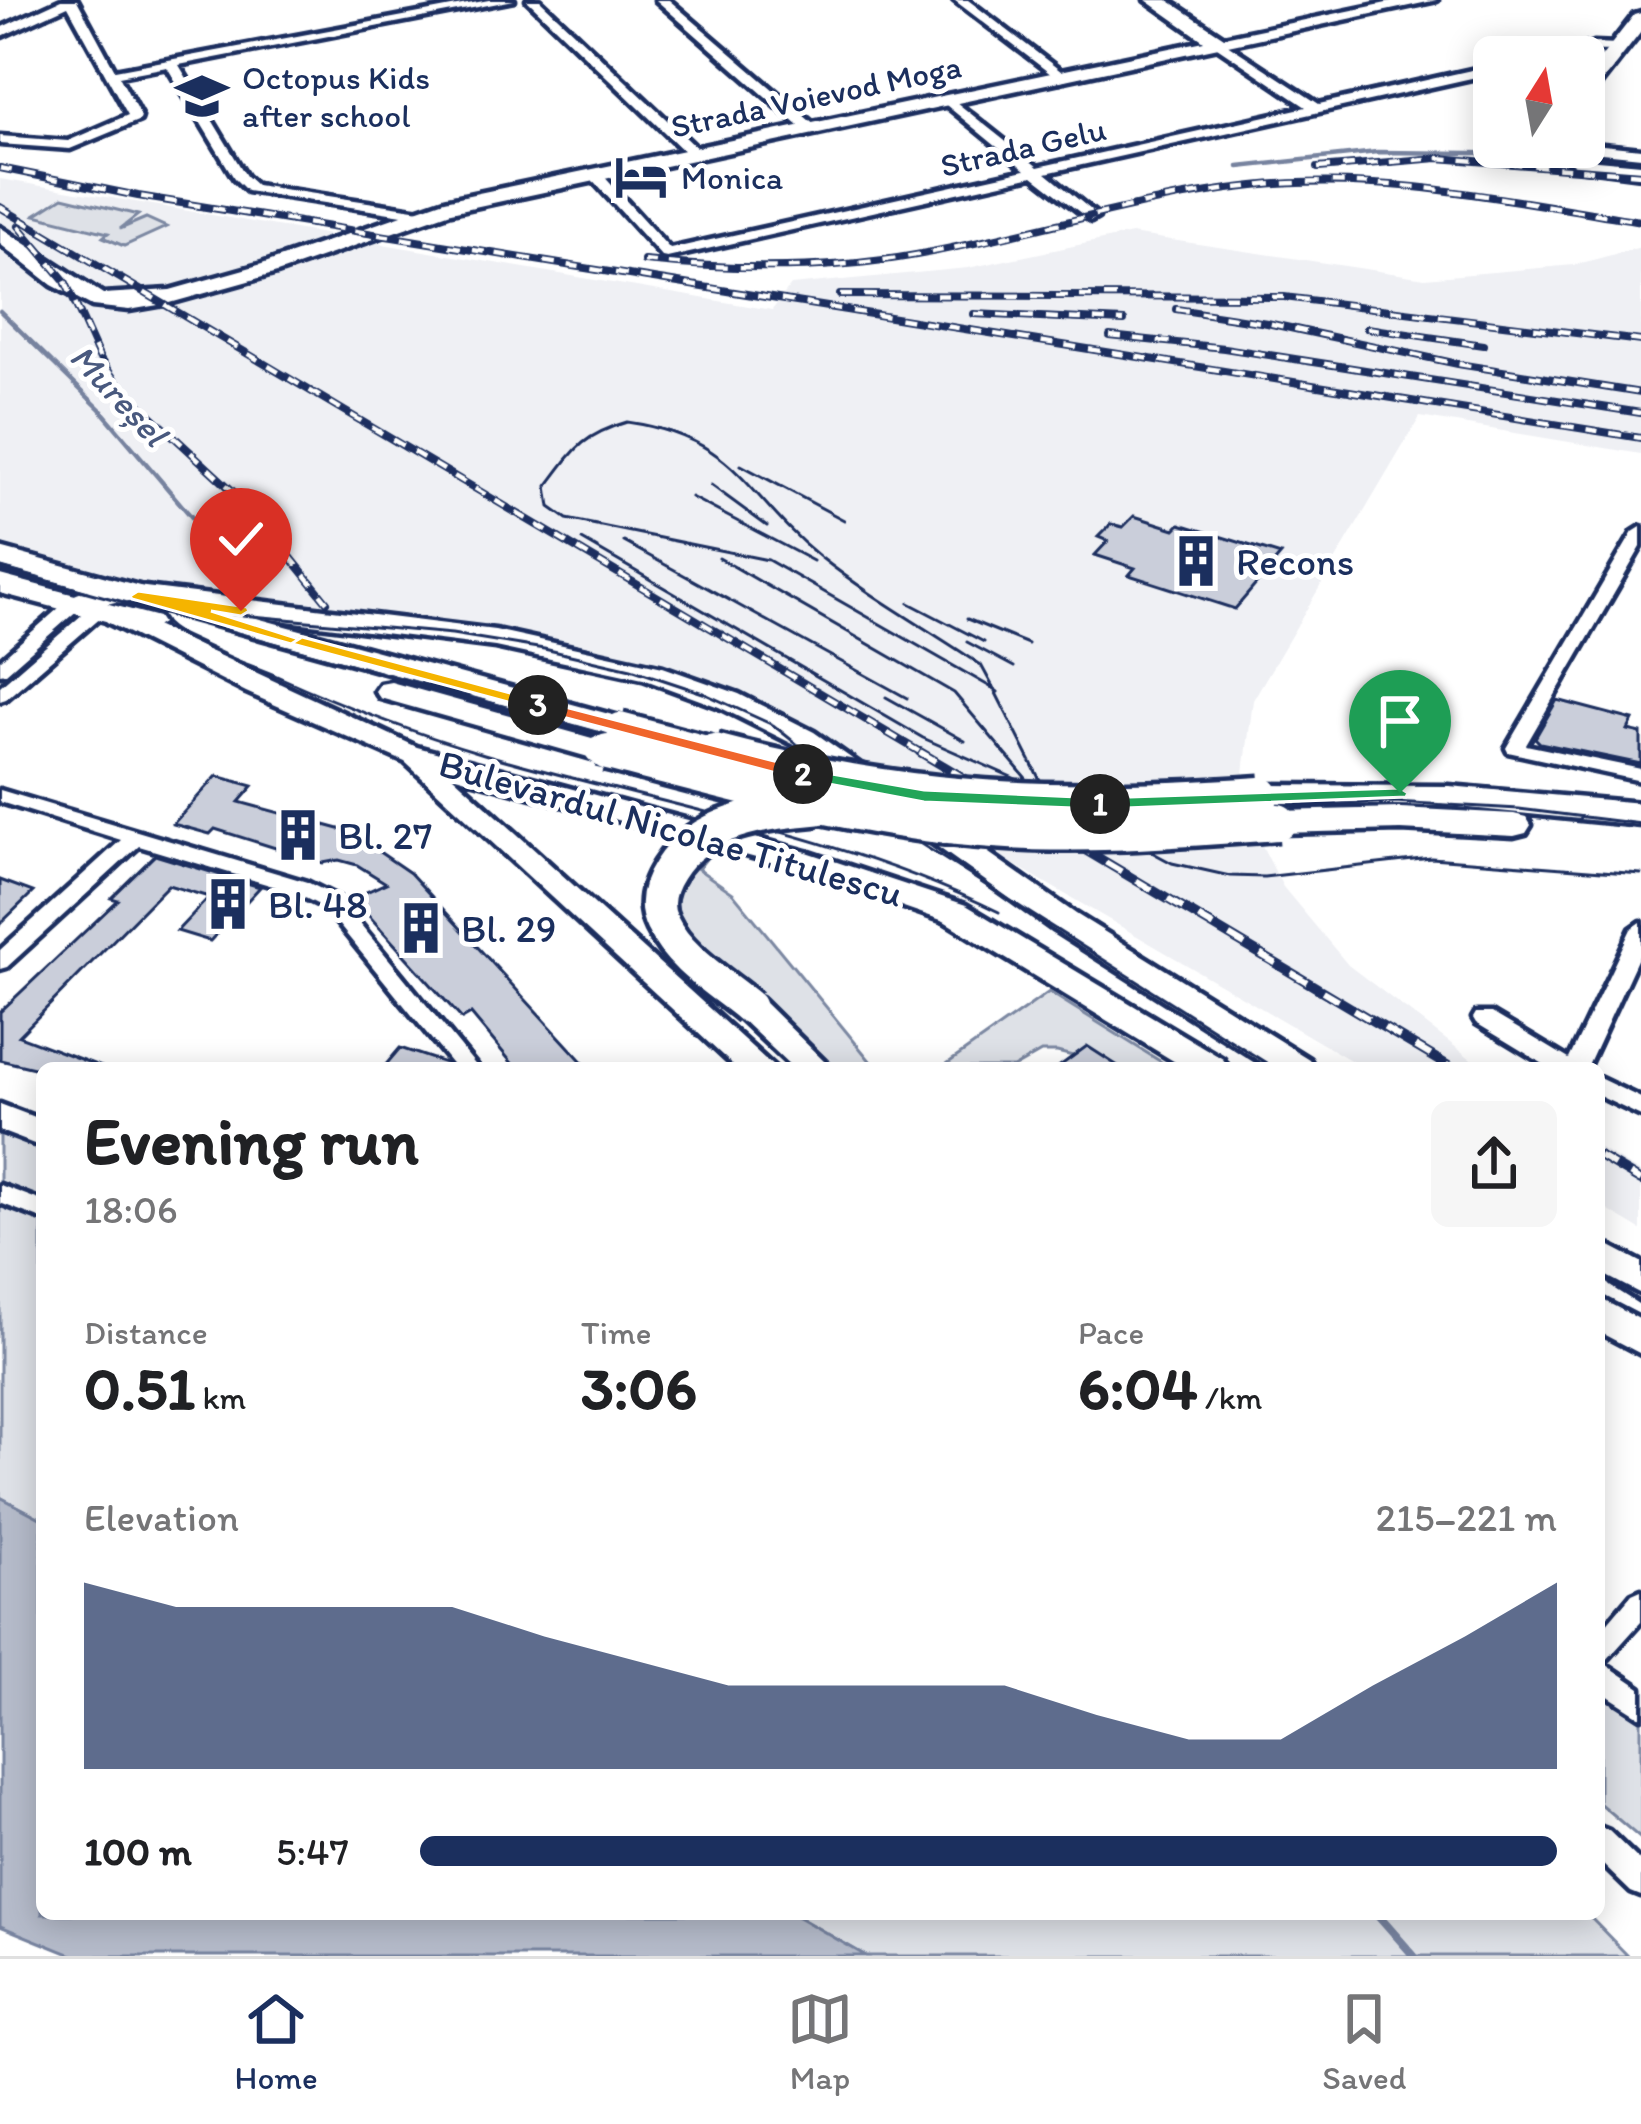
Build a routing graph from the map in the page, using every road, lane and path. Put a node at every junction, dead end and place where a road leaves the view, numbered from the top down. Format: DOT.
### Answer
graph roads {
  1 [pos="71,0"];
  2 [pos="508,0"];
  3 [pos="533,0"];
  4 [pos="662,0"];
  5 [pos="960,0"];
  6 [pos="1155,0"];
  7 [pos="1428,0"];
  8 [pos="1641,19"];
  9 [pos="0,33"];
  10 [pos="1221,44"];
  11 [pos="1618,48"];
  12 [pos="1605,50"];
  13 [pos="171,64"];
  14 [pos="1605,65"];
  15 [pos="112,74"];
  16 [pos="1473,74"];
  17 [pos="1064,78"];
  18 [pos="951,102"];
  19 [pos="1317,109"];
  20 [pos="812,130"];
  21 [pos="0,140"];
  22 [pos="1605,152"];
  23 [pos="1641,153"];
  24 [pos="695,154"];
  25 [pos="1605,160"];
  26 [pos="1641,170"];
  27 [pos="1039,171"];
  28 [pos="595,175"];
  29 [pos="422,214"];
  30 [pos="1091,218"];
  31 [pos="0,234"];
  32 [pos="1641,532"];
  33 [pos="0,557"];
  34 [pos="0,584"];
  35 [pos="107,607"];
  36 [pos="1,668"];
  37 [pos="25,673"];
  38 [pos="0,695"];
  39 [pos="610,739"];
  40 [pos="407,753"];
  41 [pos="1641,775"];
  42 [pos="0,796"];
  43 [pos="1400,806"];
  44 [pos="827,807"];
  45 [pos="1269,808"];
  46 [pos="1641,814"];
  47 [pos="135,838"];
  48 [pos="1641,839"];
  49 [pos="1641,929"];
  50 [pos="0,962"];
  51 [pos="1484,1018"];
  52 [pos="462,1062"];
  53 [pos="751,1062"];
  54 [pos="808,1062"];
  55 [pos="1201,1062"];
  56 [pos="1288,1062"];
  57 [pos="1557,1062"];
  58 [pos="1579,1062"];
  59 [pos="1605,1089"];
  60 [pos="1641,1108"];
  61 [pos="0,1117"];
  62 [pos="36,1132"];
  63 [pos="0,1194"];
  64 [pos="36,1208"];
  65 [pos="1605,1258"];
  66 [pos="1641,1280"];
  67 [pos="1605,1317"];
  68 [pos="1641,1340"];
  69 [pos="1641,1601"];
  70 [pos="1605,1646"];
  71 [pos="1605,1678"];
  72 [pos="1641,1704"];
  73 [pos="1605,1847"];
  74 [pos="1641,1882"];
  1 -- 9 [label="street"];
  1 -- 15 [label="street"];
  2 -- 13 [label="street"];
  3 -- 24 [label="street"];
  4 -- 20 [label="street"];
  5 -- 17 [label="street"];
  6 -- 10 [label="street"];
  7 -- 10 [label="street, Strada Voievod Moga"];
  8 -- 11 [label="street"];
  10 -- 17 [label="street, Strada Voievod Moga"];
  10 -- 19 [label="street"];
  11 -- 12 [label="street"];
  11 -- 14 [label="street"];
  13 -- 15 [label="street"];
  13 -- 29 [label="street"];
  15 -- 21 [label="street"];
  16 -- 19 [label="street, Strada Gelu"];
  17 -- 18 [label="street, Strada Voievod Moga"];
  18 -- 20 [label="street, Strada Voievod Moga"];
  18 -- 27 [label="street"];
  19 -- 27 [label="street, Strada Gelu"];
  20 -- 24 [label="street, Strada Voievod Moga"];
  22 -- 23 [label="street"];
  24 -- 28 [label="street, Strada Voievod Moga"];
  25 -- 26 [label="street"];
  27 -- 28 [label="street, Strada Gelu"];
  27 -- 30 [label="street"];
  28 -- 29 [label="street, Strada Voievod Moga"];
  29 -- 31 [label="street, Strada Voievod Moga"];
  32 -- 41 [label="street"];
  33 -- 35 [label="main road"];
  34 -- 35 [label="main road"];
  35 -- 36 [label="street"];
  35 -- 37 [label="street"];
  35 -- 39 [label="main road"];
  35 -- 40 [label="street, Bulevardul Nicolae Titulescu"];
  35 -- 56 [label="street, Bulevardul Nicolae Titulescu"];
  36 -- 37 [label="street"];
  37 -- 38 [label="street"];
  39 -- 44 [label="main road, bridge"];
  39 -- 45 [label="main road, bridge"];
  40 -- 53 [label="street"];
  40 -- 55 [label="street, Bulevardul Nicolae Titulescu"];
  42 -- 47 [label="street"];
  43 -- 45 [label="main road"];
  43 -- 46 [label="main road"];
  43 -- 48 [label="main road"];
  44 -- 45 [label="main road, bridge"];
  44 -- 54 [label="street, bridge"];
  47 -- 50 [label="street"];
  47 -- 52 [label="street"];
  49 -- 58 [label="street"];
  51 -- 57 [label="street"];
  59 -- 60 [label="street"];
  61 -- 62 [label="street"];
  63 -- 64 [label="street"];
  65 -- 66 [label="street"];
  67 -- 68 [label="street"];
  69 -- 70 [label="street"];
  71 -- 72 [label="street"];
  73 -- 74 [label="street"];
}
